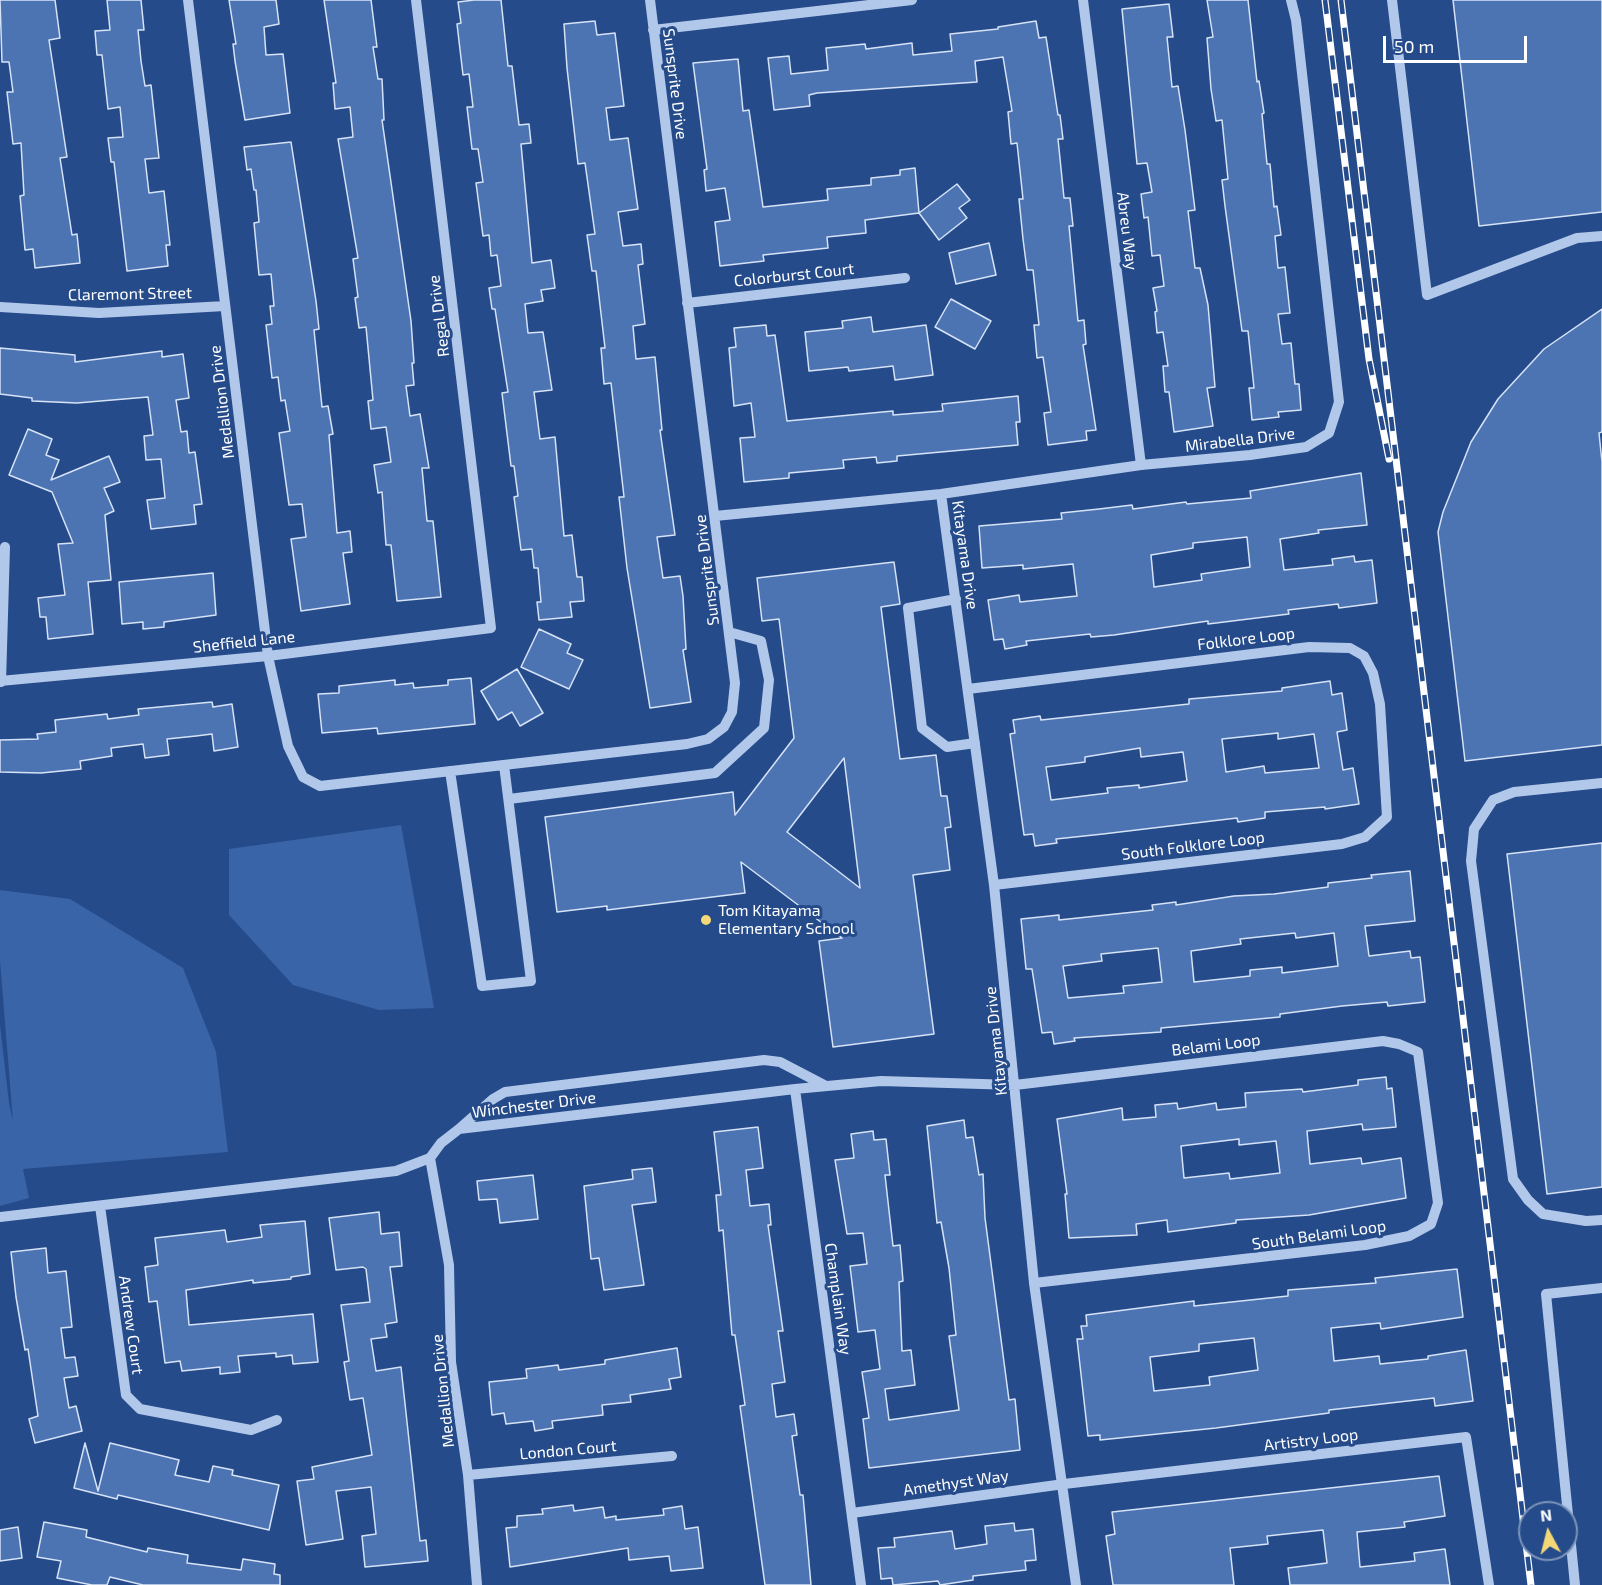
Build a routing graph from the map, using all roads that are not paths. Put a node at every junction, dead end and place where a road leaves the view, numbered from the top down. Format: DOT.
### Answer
graph roads {
  1 [pos="188,0"];
  2 [pos="416,0"];
  3 [pos="650,0"];
  4 [pos="912,0"];
  5 [pos="1083,0"];
  6 [pos="1291,0"];
  7 [pos="1392,0"];
  8 [pos="653,30"];
  9 [pos="1602,236"];
  10 [pos="905,278"];
  11 [pos="687,303"];
  12 [pos="225,306"];
  13 [pos="0,307"];
  14 [pos="1141,465"];
  15 [pos="942,494"];
  16 [pos="715,516"];
  17 [pos="5,547"];
  18 [pos="956,599"];
  19 [pos="491,628"];
  20 [pos="729,632"];
  21 [pos="268,656"];
  22 [pos="1,681"];
  23 [pos="968,690"];
  24 [pos="975,743"];
  25 [pos="504,765"];
  26 [pos="450,771"];
  27 [pos="1602,783"];
  28 [pos="320,786"];
  29 [pos="508,799"];
  30 [pos="1387,817"];
  31 [pos="994,885"];
  32 [pos="1418,1052"];
  33 [pos="1015,1085"];
  34 [pos="826,1086"];
  35 [pos="795,1089"];
  36 [pos="459,1129"];
  37 [pos="430,1158"];
  38 [pos="100,1206"];
  39 [pos="0,1217"];
  40 [pos="1602,1220"];
  41 [pos="1034,1283"];
  42 [pos="1602,1288"];
  43 [pos="277,1420"];
  44 [pos="672,1455"];
  45 [pos="468,1475"];
  46 [pos="1064,1484"];
  47 [pos="852,1513"];
  48 [pos="477,1585"];
  49 [pos="861,1585"];
  50 [pos="1077,1585"];
  51 [pos="1489,1585"];
  52 [pos="1575,1585"];
  1 -- 12 [label="street, Medallion Drive"];
  2 -- 19 [label="street, Regal Drive"];
  3 -- 8 [label="street, Sunsprite Drive"];
  4 -- 8 [label="street"];
  5 -- 14 [label="street, Abreu Way"];
  6 -- 14 [label="street, Mirabella Drive"];
  7 -- 9 [label="street"];
  8 -- 11 [label="street, Sunsprite Drive"];
  10 -- 11 [label="street, Colorburst Court"];
  11 -- 16 [label="street, Sunsprite Drive"];
  12 -- 13 [label="street, Claremont Street"];
  12 -- 21 [label="street, Medallion Drive"];
  14 -- 15 [label="street, Mirabella Drive"];
  15 -- 16 [label="street, Mirabella Drive"];
  15 -- 18 [label="street, Kitayama Drive"];
  16 -- 20 [label="street, Sunsprite Drive"];
  17 -- 22 [label="street"];
  18 -- 23 [label="street, Kitayama Drive"];
  18 -- 24 [label="street"];
  19 -- 21 [label="street, Sheffield Lane"];
  20 -- 25 [label="street, Sunsprite Drive"];
  20 -- 29 [label="street"];
  21 -- 22 [label="street, Sheffield Lane"];
  21 -- 28 [label="street, Medallion Drive"];
  23 -- 24 [label="street, Kitayama Drive"];
  23 -- 30 [label="street, Folklore Loop"];
  24 -- 31 [label="street, Kitayama Drive"];
  25 -- 26 [label="street, Sunsprite Drive"];
  25 -- 29 [label="street"];
  26 -- 28 [label="street, Sunsprite Drive"];
  26 -- 29 [label="street"];
  27 -- 40 [label="street"];
  30 -- 31 [label="street, South Folklore Loop"];
  31 -- 33 [label="street, Kitayama Drive"];
  32 -- 33 [label="street, Belami Loop"];
  32 -- 41 [label="street, South Belami Loop"];
  33 -- 34 [label="street, Winchester Drive"];
  33 -- 41 [label="street, Kitayama Drive"];
  34 -- 35 [label="street, Winchester Drive"];
  34 -- 36 [label="street"];
  35 -- 36 [label="street, Winchester Drive"];
  35 -- 47 [label="street, Champlain Way"];
  36 -- 37 [label="street, Winchester Drive"];
  37 -- 38 [label="street, Winchester Drive"];
  37 -- 45 [label="street, Medallion Drive"];
  38 -- 39 [label="street, Winchester Drive"];
  38 -- 43 [label="street, Andrew Court"];
  41 -- 46 [label="street, Kitayama Drive"];
  42 -- 52 [label="street"];
  44 -- 45 [label="street, London Court"];
  45 -- 48 [label="street, Medallion Drive"];
  46 -- 47 [label="street, Amethyst Way"];
  46 -- 50 [label="street, Kitayama Drive"];
  46 -- 51 [label="street, Artistry Loop"];
  47 -- 49 [label="street, Champlain Way"];
}
